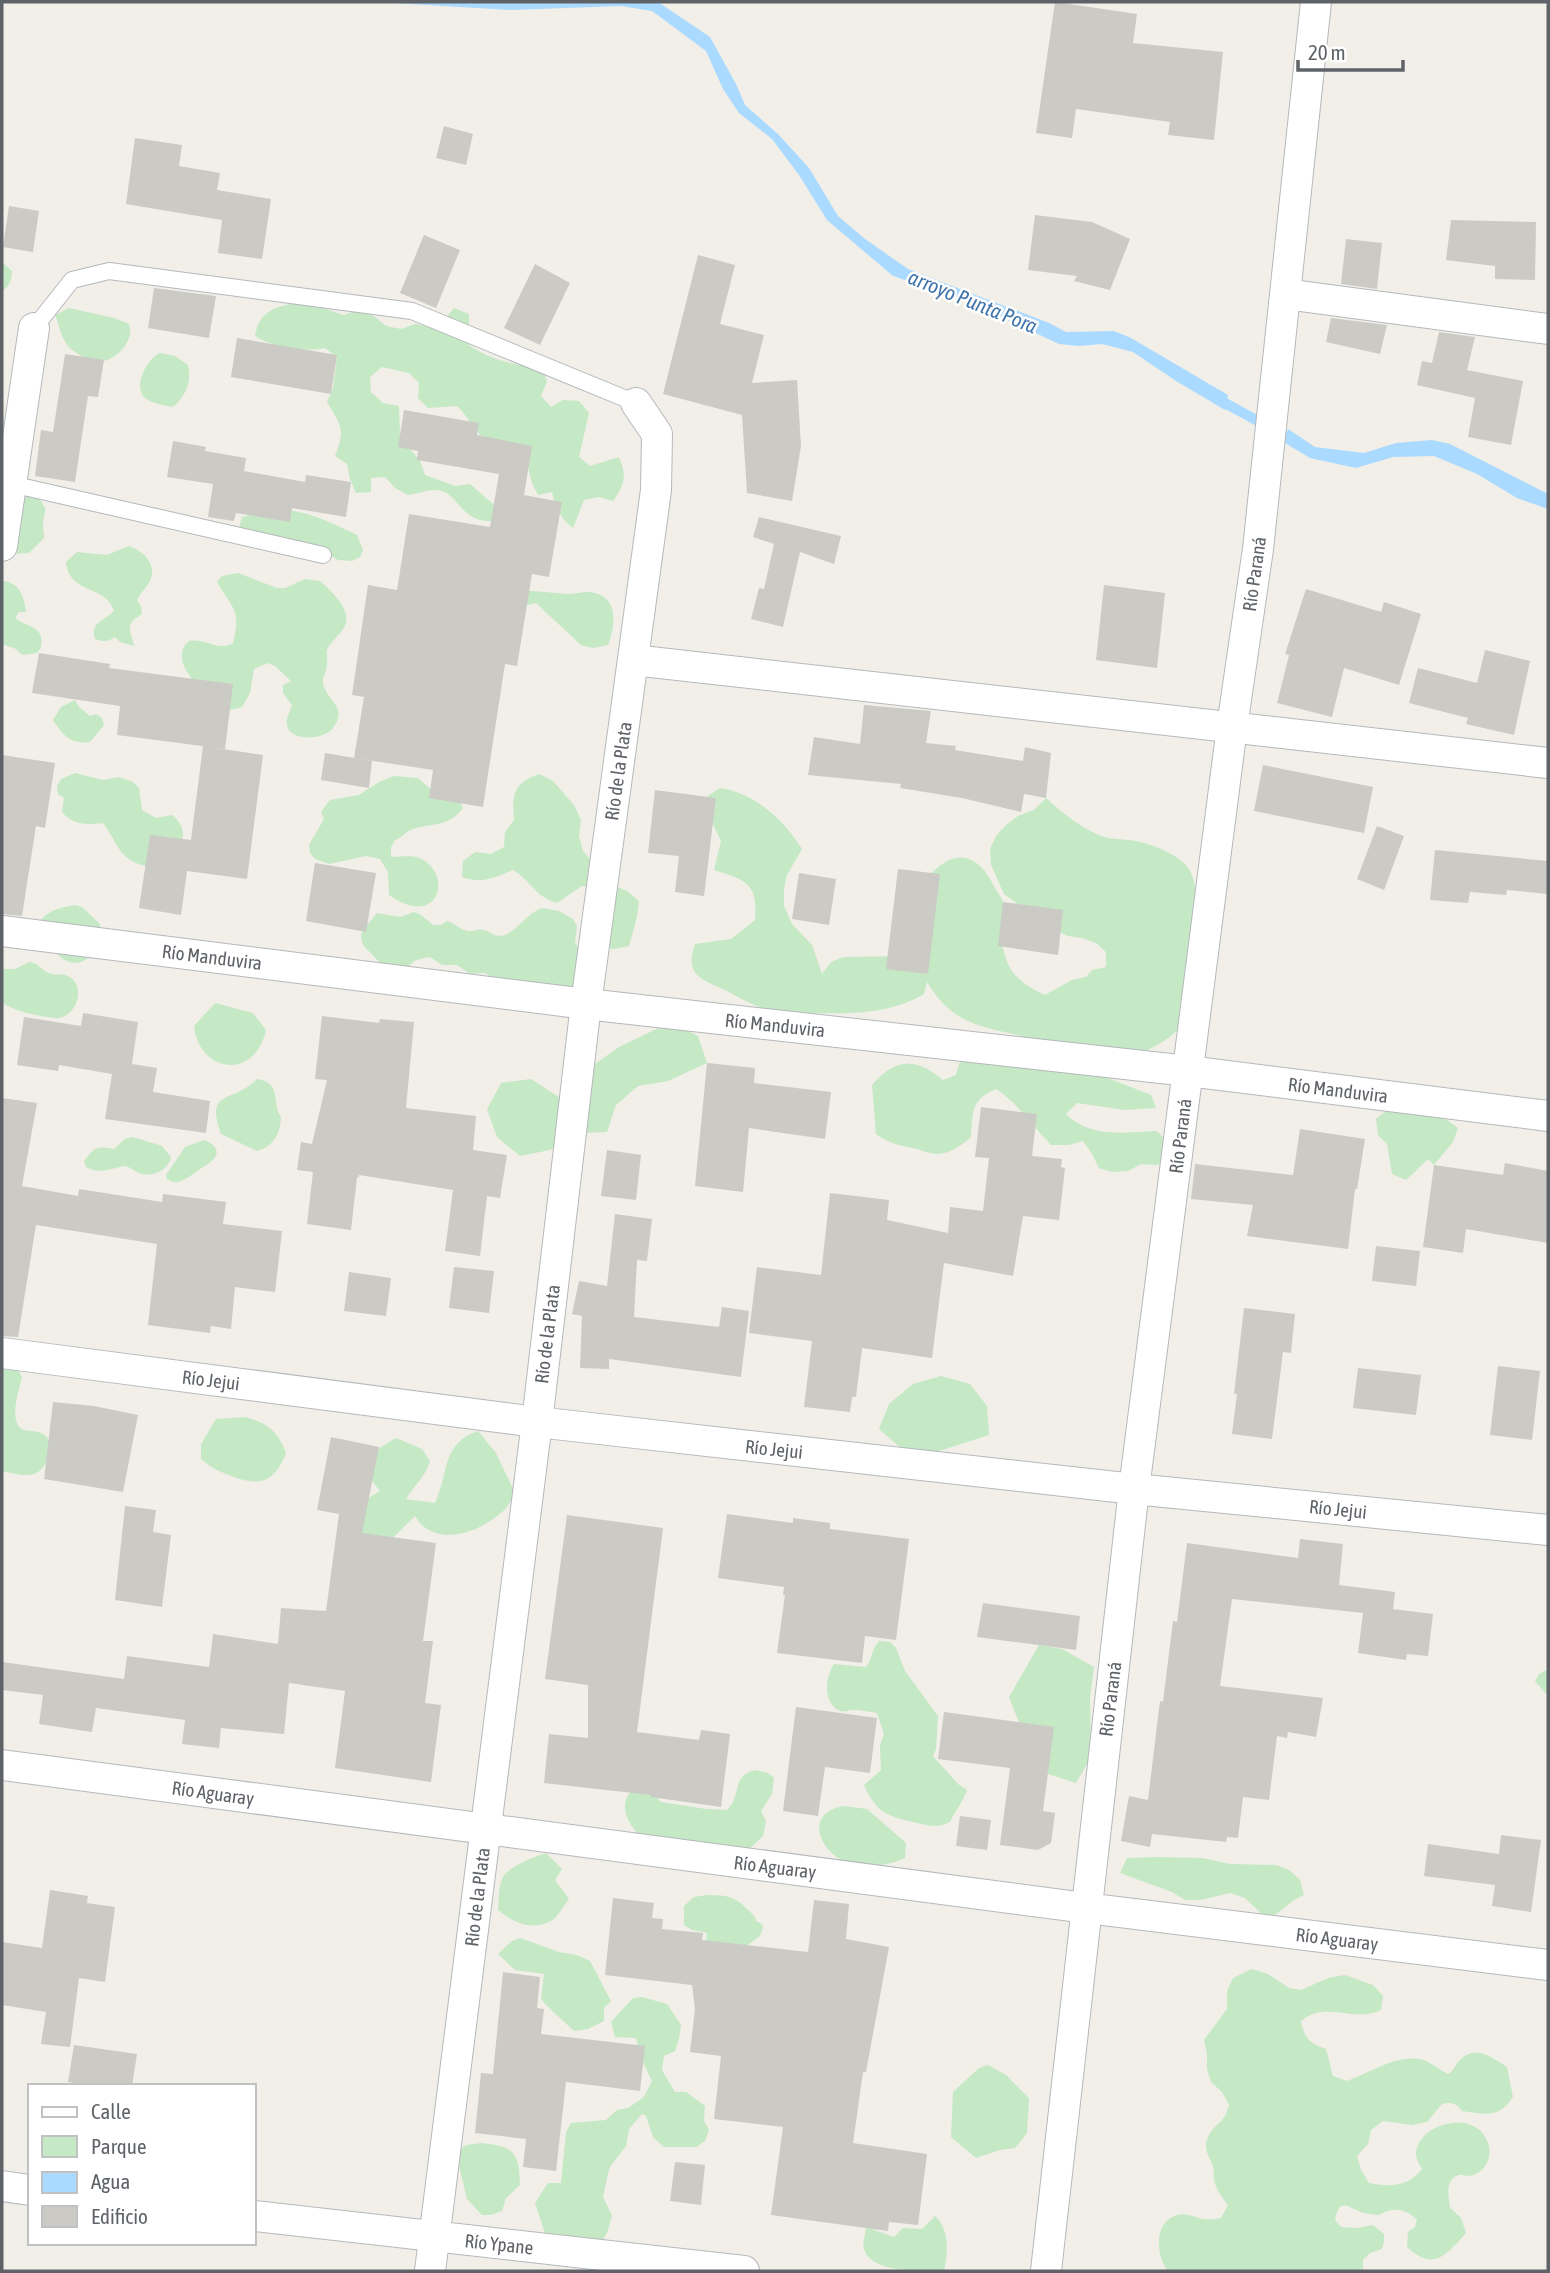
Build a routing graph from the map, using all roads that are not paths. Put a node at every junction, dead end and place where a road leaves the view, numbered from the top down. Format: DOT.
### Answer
graph roads {
  1 [pos="1316,2"];
  2 [pos="1285,294"];
  3 [pos="34,328"];
  4 [pos="1548,329"];
  5 [pos="636,403"];
  6 [pos="11,484"];
  7 [pos="2,546"];
  8 [pos="323,555"];
  9 [pos="633,660"];
  10 [pos="1232,727"];
  11 [pos="1548,763"];
  12 [pos="2,931"];
  13 [pos="586,1004"];
  14 [pos="1188,1071"];
  15 [pos="1548,1116"];
  16 [pos="2,1353"];
  17 [pos="537,1422"];
  18 [pos="1134,1489"];
  19 [pos="1548,1530"];
  20 [pos="2,1765"];
  21 [pos="485,1829"];
  22 [pos="1086,1908"];
  23 [pos="1548,1965"];
  24 [pos="2,2186"];
  25 [pos="28,2190"];
  26 [pos="256,2216"];
  27 [pos="435,2237"];
  28 [pos="430,2271"];
  29 [pos="744,2271"];
  30 [pos="1046,2271"];
  1 -- 2 [label="street, Río Paraná"];
  2 -- 4 [label="street"];
  2 -- 10 [label="street, Río Paraná"];
  3 -- 5 [label="lane"];
  3 -- 6 [label="street"];
  5 -- 9 [label="street, Río de la Plata"];
  6 -- 7 [label="street"];
  6 -- 8 [label="lane"];
  9 -- 10 [label="street"];
  9 -- 13 [label="street, Río de la Plata"];
  10 -- 11 [label="street"];
  10 -- 14 [label="street, Río Paraná"];
  12 -- 13 [label="street, Río Manduvira"];
  13 -- 14 [label="street, Río Manduvira"];
  13 -- 17 [label="street, Río de la Plata"];
  14 -- 15 [label="street, Río Manduvira"];
  14 -- 18 [label="street, Río Paraná"];
  16 -- 17 [label="street, Río Jejui"];
  17 -- 18 [label="street, Río Jejui"];
  17 -- 21 [label="street, Río de la Plata"];
  18 -- 19 [label="street, Río Jejui"];
  18 -- 22 [label="street, Río Paraná"];
  20 -- 21 [label="street, Río Aguaray"];
  21 -- 22 [label="street, Río Aguaray"];
  21 -- 27 [label="street, Río de la Plata"];
  22 -- 23 [label="street, Río Aguaray"];
  22 -- 30 [label="street, Río Paraná"];
  24 -- 25 [label="street"];
  26 -- 27 [label="street, Río Ypane"];
  27 -- 28 [label="street, Río de la Plata"];
  27 -- 29 [label="street, Río Ypane"];
}
